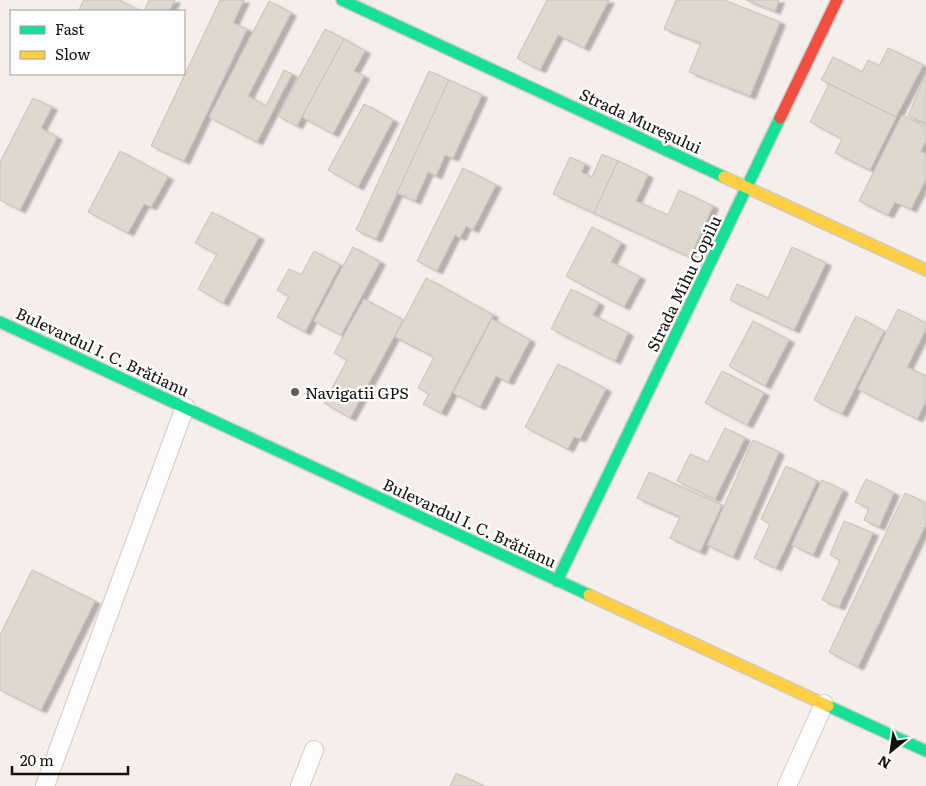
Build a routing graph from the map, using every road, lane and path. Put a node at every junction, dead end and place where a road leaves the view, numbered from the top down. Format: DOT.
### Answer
graph roads {
  1 [pos="342,0"];
  2 [pos="837,0"];
  3 [pos="747,187"];
  4 [pos="926,270"];
  5 [pos="0,322"];
  6 [pos="185,407"];
  7 [pos="557,581"];
  8 [pos="824,704"];
  9 [pos="314,750"];
  10 [pos="926,751"];
  11 [pos="45,786"];
  12 [pos="300,786"];
  13 [pos="787,786"];
  1 -- 3 [label="street, Strada Mureșului"];
  2 -- 3 [label="street, Strada Mihu Copilu"];
  3 -- 4 [label="street, Strada Mureșului"];
  3 -- 7 [label="street, Strada Mihu Copilu"];
  5 -- 6 [label="street, Bulevardul I. C. Brătianu"];
  6 -- 7 [label="street, Bulevardul I. C. Brătianu"];
  6 -- 11 [label="lane"];
  7 -- 8 [label="street, Bulevardul I. C. Brătianu"];
  8 -- 10 [label="street, Bulevardul I. C. Brătianu"];
  8 -- 13 [label="lane"];
  9 -- 12 [label="lane"];
}
